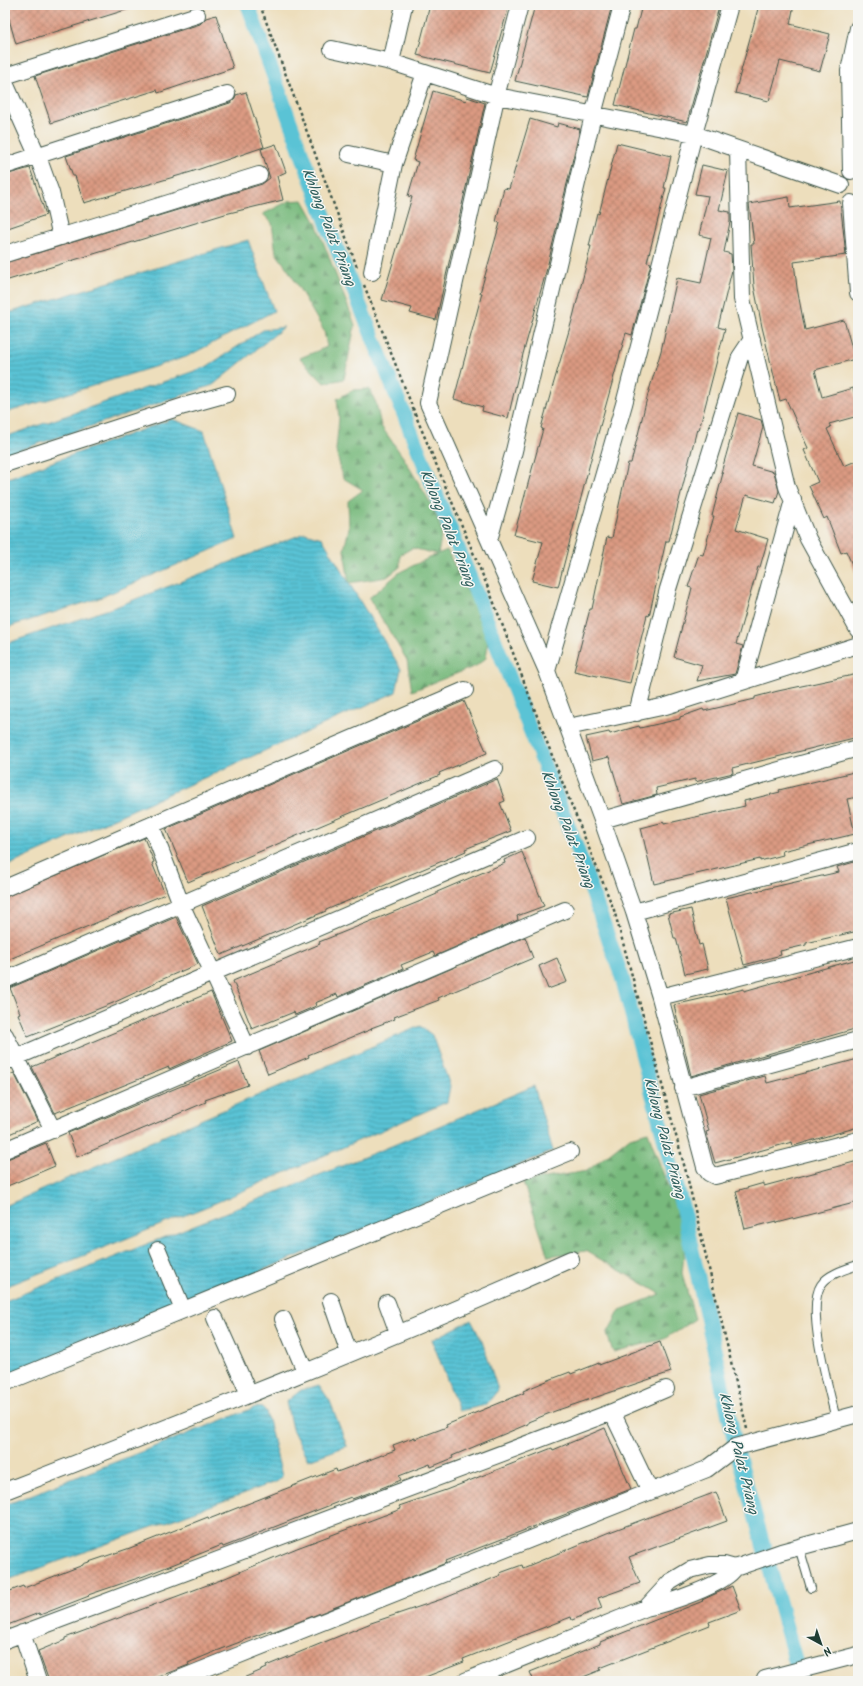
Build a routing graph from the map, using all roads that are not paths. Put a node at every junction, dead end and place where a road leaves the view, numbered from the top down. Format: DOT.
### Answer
graph roads {
  1 [pos="404,5"];
  2 [pos="520,5"];
  3 [pos="622,5"];
  4 [pos="730,5"];
  5 [pos="198,16"];
  6 [pos="858,28"];
  7 [pos="332,49"];
  8 [pos="391,62"];
  9 [pos="425,73"];
  10 [pos="5,76"];
  11 [pos="5,83"];
  12 [pos="227,94"];
  13 [pos="497,96"];
  14 [pos="593,115"];
  15 [pos="694,134"];
  16 [pos="738,150"];
  17 [pos="349,154"];
  18 [pos="38,157"];
  19 [pos="394,164"];
  20 [pos="5,166"];
  21 [pos="854,170"];
  22 [pos="259,175"];
  23 [pos="841,185"];
  24 [pos="854,205"];
  25 [pos="61,237"];
  26 [pos="5,254"];
  27 [pos="364,274"];
  28 [pos="858,293"];
  29 [pos="752,339"];
  30 [pos="227,394"];
  31 [pos="5,464"];
  32 [pos="793,500"];
  33 [pos="489,540"];
  34 [pos="858,630"];
  35 [pos="858,645"];
  36 [pos="546,672"];
  37 [pos="743,681"];
  38 [pos="465,690"];
  39 [pos="636,713"];
  40 [pos="568,727"];
  41 [pos="858,748"];
  42 [pos="495,769"];
  43 [pos="602,820"];
  44 [pos="151,825"];
  45 [pos="527,838"];
  46 [pos="858,851"];
  47 [pos="5,888"];
  48 [pos="181,904"];
  49 [pos="565,910"];
  50 [pos="634,912"];
  51 [pos="858,947"];
  52 [pos="212,974"];
  53 [pos="5,980"];
  54 [pos="660,997"];
  55 [pos="5,1035"];
  56 [pos="858,1040"];
  57 [pos="247,1047"];
  58 [pos="11,1060"];
  59 [pos="683,1088"];
  60 [pos="53,1130"];
  61 [pos="858,1140"];
  62 [pos="5,1150"];
  63 [pos="570,1152"];
  64 [pos="158,1250"];
  65 [pos="571,1259"];
  66 [pos="858,1265"];
  67 [pos="331,1301"];
  68 [pos="387,1303"];
  69 [pos="183,1310"];
  70 [pos="215,1318"];
  71 [pos="283,1319"];
  72 [pos="398,1333"];
  73 [pos="349,1353"];
  74 [pos="304,1371"];
  75 [pos="5,1383"];
  76 [pos="666,1389"];
  77 [pos="249,1394"];
  78 [pos="612,1412"];
  79 [pos="858,1414"];
  80 [pos="836,1420"];
  81 [pos="650,1491"];
  82 [pos="5,1492"];
  83 [pos="858,1531"];
  84 [pos="800,1547"];
  85 [pos="741,1566"];
  86 [pos="811,1588"];
  87 [pos="646,1608"];
  88 [pos="22,1633"];
  89 [pos="5,1640"];
  90 [pos="858,1656"];
  91 [pos="765,1679"];
  92 [pos="38,1681"];
  93 [pos="174,1681"];
  94 [pos="465,1681"];
  1 -- 8 [label="street"];
  2 -- 13 [label="street"];
  3 -- 14 [label="street"];
  4 -- 15 [label="street"];
  5 -- 10 [label="street"];
  6 -- 21 [label="street"];
  7 -- 8 [label="street"];
  8 -- 9 [label="street"];
  9 -- 13 [label="street"];
  9 -- 19 [label="street"];
  11 -- 18 [label="street"];
  12 -- 18 [label="street"];
  13 -- 14 [label="street"];
  13 -- 33 [label="street"];
  14 -- 15 [label="street"];
  14 -- 33 [label="street"];
  15 -- 16 [label="street"];
  15 -- 36 [label="street"];
  16 -- 23 [label="street"];
  16 -- 29 [label="street"];
  17 -- 19 [label="street"];
  18 -- 20 [label="street"];
  18 -- 25 [label="street"];
  19 -- 27 [label="street"];
  21 -- 23 [label="street"];
  22 -- 25 [label="street"];
  23 -- 24 [label="street"];
  24 -- 28 [label="street"];
  25 -- 26 [label="street"];
  29 -- 32 [label="street"];
  29 -- 39 [label="street"];
  30 -- 31 [label="street"];
  32 -- 34 [label="street"];
  32 -- 37 [label="street"];
  33 -- 36 [label="street"];
  35 -- 37 [label="street"];
  36 -- 40 [label="street"];
  37 -- 39 [label="street"];
  38 -- 44 [label="street"];
  39 -- 40 [label="street"];
  40 -- 43 [label="street"];
  41 -- 43 [label="street"];
  42 -- 48 [label="street"];
  43 -- 50 [label="street"];
  44 -- 47 [label="street"];
  44 -- 48 [label="street"];
  45 -- 52 [label="street"];
  46 -- 50 [label="street"];
  48 -- 52 [label="street"];
  48 -- 53 [label="street"];
  49 -- 57 [label="street"];
  50 -- 54 [label="street"];
  51 -- 54 [label="street"];
  52 -- 57 [label="street"];
  52 -- 58 [label="street"];
  54 -- 59 [label="street"];
  55 -- 58 [label="street"];
  56 -- 59 [label="street"];
  57 -- 60 [label="street"];
  58 -- 60 [label="street"];
  59 -- 61 [label="street"];
  60 -- 62 [label="street"];
  63 -- 69 [label="street"];
  64 -- 69 [label="street"];
  65 -- 72 [label="street"];
  66 -- 80 [label="lane"];
  67 -- 73 [label="street"];
  68 -- 72 [label="street"];
  69 -- 75 [label="street"];
  70 -- 77 [label="street"];
  71 -- 74 [label="street"];
  72 -- 73 [label="street"];
  73 -- 74 [label="street"];
  74 -- 77 [label="street"];
  76 -- 78 [label="street"];
  77 -- 82 [label="street"];
  78 -- 81 [label="street"];
  78 -- 88 [label="street"];
  79 -- 80 [label="street"];
  80 -- 81 [label="street"];
  81 -- 93 [label="street"];
  83 -- 84 [label="street"];
  84 -- 85 [label="street"];
  84 -- 86 [label="lane"];
  85 -- 87 [label="street"];
  85 -- 87 [label="street"];
  87 -- 94 [label="street"];
  88 -- 89 [label="street"];
  88 -- 92 [label="street"];
  90 -- 91 [label="street"];
}
